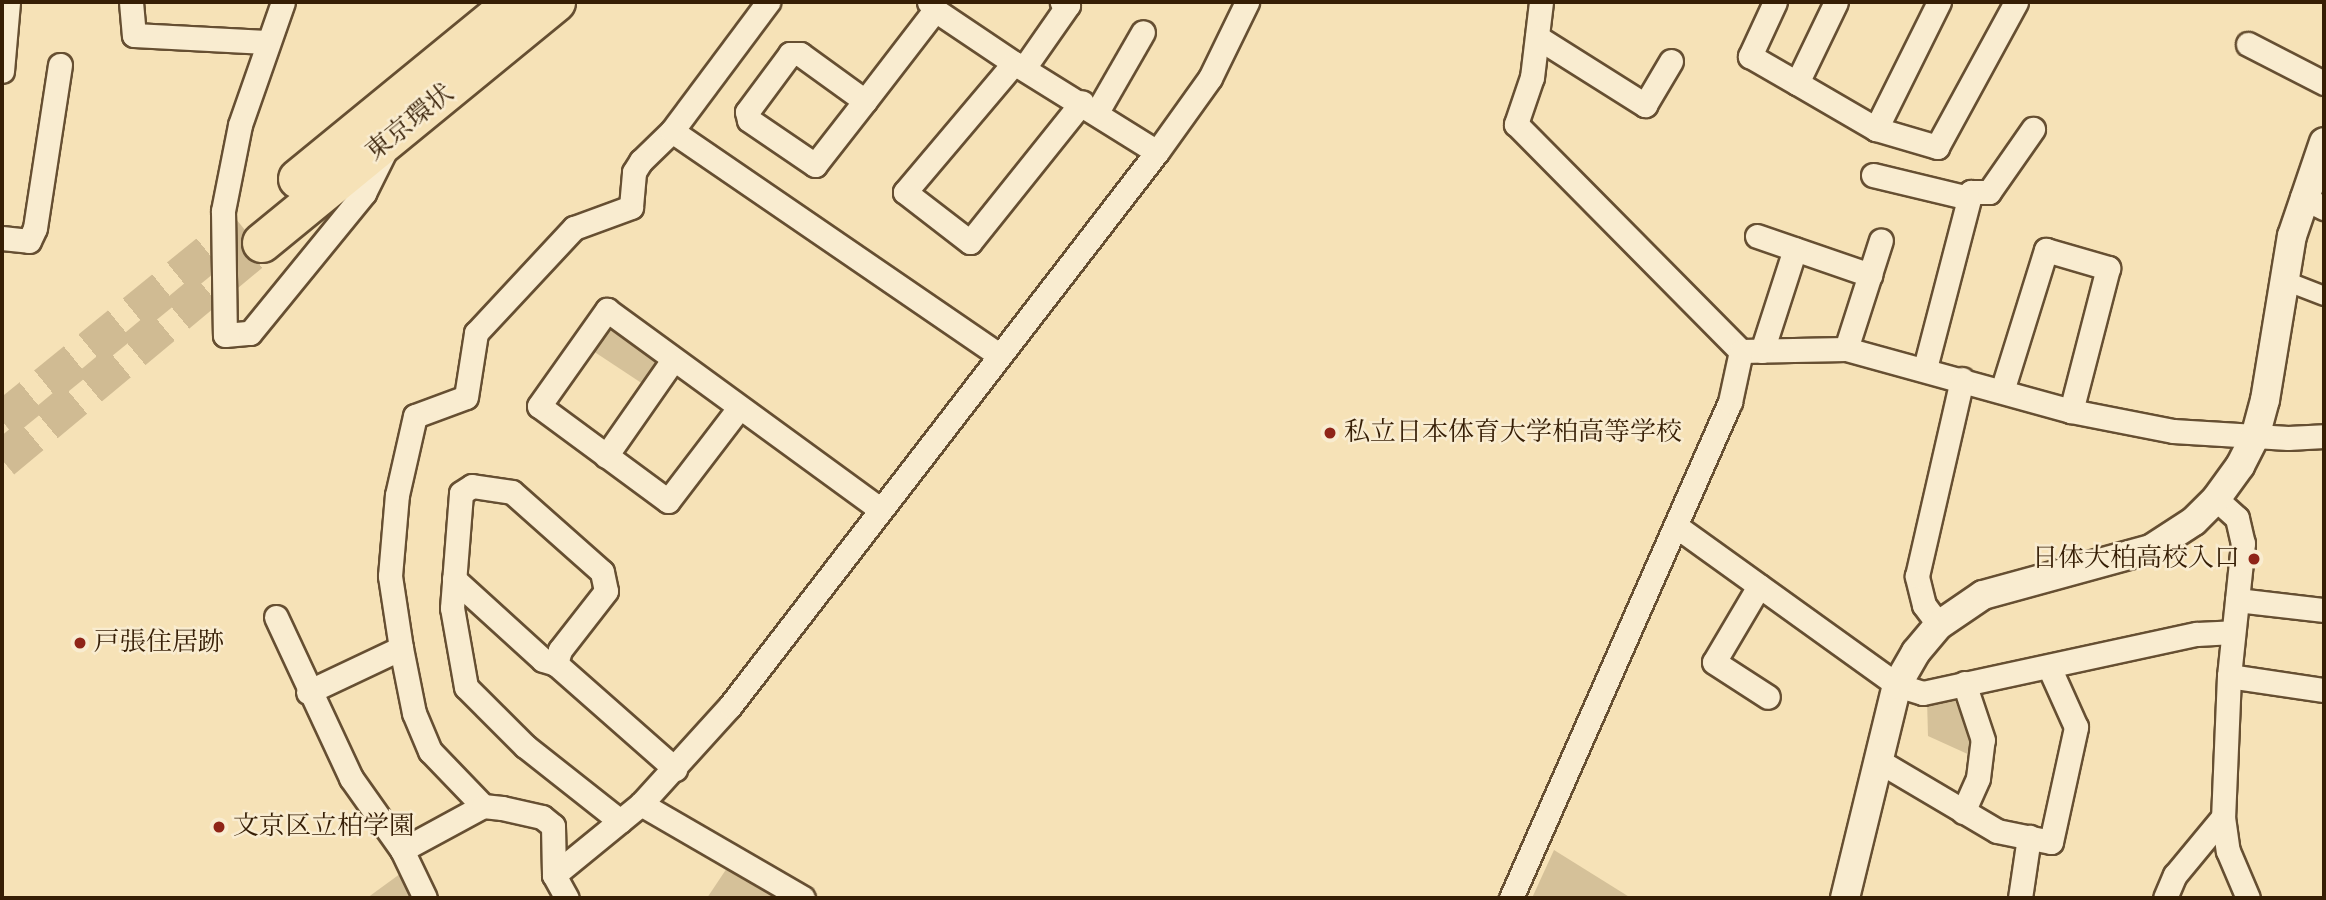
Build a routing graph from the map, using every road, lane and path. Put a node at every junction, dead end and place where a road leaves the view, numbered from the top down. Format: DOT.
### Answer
graph roads {
  1 [pos="8,2"];
  2 [pos="131,2"];
  3 [pos="283,2"];
  4 [pos="514,2"];
  5 [pos="556,2"];
  6 [pos="768,2"];
  7 [pos="1062,2"];
  8 [pos="1247,2"];
  9 [pos="1541,2"];
  10 [pos="1775,2"];
  11 [pos="1939,2"];
  12 [pos="2016,2"];
  13 [pos="1833,3"];
  14 [pos="932,6"];
  15 [pos="1143,32"];
  16 [pos="1537,37"];
  17 [pos="266,42"];
  18 [pos="2248,44"];
  19 [pos="1671,61"];
  20 [pos="60,65"];
  21 [pos="1019,65"];
  22 [pos="2,71"];
  23 [pos="1797,83"];
  24 [pos="2324,83"];
  25 [pos="865,101"];
  26 [pos="1089,107"];
  27 [pos="1876,129"];
  28 [pos="2033,129"];
  29 [pos="672,131"];
  30 [pos="393,137"];
  31 [pos="2324,142"];
  32 [pos="1157,152"];
  33 [pos="1872,175"];
  34 [pos="1969,198"];
  35 [pos="2313,203"];
  36 [pos="1757,236"];
  37 [pos="2,239"];
  38 [pos="1881,240"];
  39 [pos="1796,249"];
  40 [pos="1870,275"];
  41 [pos="2283,280"];
  42 [pos="2324,296"];
  43 [pos="1846,349"];
  44 [pos="1751,351"];
  45 [pos="998,354"];
  46 [pos="673,360"];
  47 [pos="1925,368"];
  48 [pos="1962,379"];
  49 [pos="2002,391"];
  50 [pos="738,408"];
  51 [pos="2071,411"];
  52 [pos="2324,436"];
  53 [pos="2255,437"];
  54 [pos="606,456"];
  55 [pos="2216,499"];
  56 [pos="879,508"];
  57 [pos="1676,526"];
  58 [pos="454,579"];
  59 [pos="1759,586"];
  60 [pos="2237,600"];
  61 [pos="2324,610"];
  62 [pos="276,617"];
  63 [pos="1939,625"];
  64 [pos="2233,632"];
  65 [pos="401,648"];
  66 [pos="556,664"];
  67 [pos="2049,667"];
  68 [pos="2230,677"];
  69 [pos="1964,683"];
  70 [pos="1897,685"];
  71 [pos="2324,691"];
  72 [pos="308,692"];
  73 [pos="1768,697"];
  74 [pos="1877,760"];
  75 [pos="675,769"];
  76 [pos="641,804"];
  77 [pos="483,806"];
  78 [pos="1964,812"];
  79 [pos="2223,817"];
  80 [pos="620,821"];
  81 [pos="2029,837"];
  82 [pos="402,850"];
  83 [pos="554,875"];
  84 [pos="790,895"];
  85 [pos="425,898"];
  86 [pos="567,898"];
  87 [pos="1511,898"];
  88 [pos="1845,898"];
  89 [pos="2020,898"];
  90 [pos="2165,898"];
  91 [pos="2248,898"];
  1 -- 22 [label="street"];
  2 -- 17 [label="street"];
  3 -- 17 [label="street"];
  4 -- 30 [label="highway, 東京環状"];
  5 -- 30 [label="highway, 東京環状"];
  6 -- 29 [label="street"];
  7 -- 21 [label="street"];
  8 -- 32 [label="street"];
  9 -- 16 [label="street"];
  10 -- 23 [label="street"];
  11 -- 27 [label="street"];
  12 -- 27 [label="street"];
  13 -- 23 [label="street"];
  14 -- 21 [label="street"];
  14 -- 25 [label="street"];
  15 -- 26 [label="street"];
  16 -- 19 [label="street"];
  16 -- 44 [label="street"];
  17 -- 30 [label="street"];
  18 -- 24 [label="street"];
  20 -- 37 [label="street"];
  21 -- 26 [label="street"];
  21 -- 26 [label="street"];
  23 -- 27 [label="street"];
  25 -- 25 [label="street"];
  26 -- 32 [label="street"];
  28 -- 34 [label="street"];
  29 -- 45 [label="street"];
  29 -- 65 [label="street"];
  31 -- 35 [label="street"];
  32 -- 45 [label="street"];
  33 -- 34 [label="street"];
  34 -- 47 [label="street"];
  35 -- 41 [label="street"];
  36 -- 39 [label="street"];
  38 -- 40 [label="street"];
  39 -- 40 [label="street"];
  39 -- 44 [label="street"];
  40 -- 43 [label="street"];
  41 -- 42 [label="street"];
  41 -- 53 [label="street"];
  43 -- 44 [label="street"];
  43 -- 47 [label="street"];
  44 -- 57 [label="street"];
  45 -- 56 [label="street"];
  46 -- 50 [label="street"];
  46 -- 54 [label="street"];
  46 -- 54 [label="street"];
  47 -- 48 [label="street"];
  48 -- 49 [label="street"];
  48 -- 63 [label="street"];
  49 -- 51 [label="street"];
  49 -- 51 [label="street"];
  50 -- 54 [label="street"];
  50 -- 56 [label="street"];
  51 -- 53 [label="street"];
  52 -- 53 [label="street"];
  53 -- 55 [label="street"];
  55 -- 60 [label="street"];
  55 -- 63 [label="street"];
  56 -- 75 [label="street"];
  57 -- 59 [label="street"];
  57 -- 87 [label="street"];
  58 -- 66 [label="street"];
  58 -- 66 [label="street"];
  58 -- 80 [label="street"];
  59 -- 70 [label="street"];
  59 -- 73 [label="street"];
  60 -- 61 [label="street"];
  60 -- 64 [label="street"];
  62 -- 72 [label="street"];
  63 -- 70 [label="street"];
  64 -- 67 [label="street"];
  64 -- 68 [label="street"];
  65 -- 72 [label="street"];
  65 -- 77 [label="street"];
  66 -- 75 [label="street"];
  67 -- 69 [label="street"];
  67 -- 81 [label="street"];
  68 -- 71 [label="street"];
  68 -- 79 [label="street"];
  69 -- 70 [label="street"];
  69 -- 78 [label="street"];
  70 -- 74 [label="street"];
  72 -- 82 [label="street"];
  74 -- 78 [label="street"];
  74 -- 88 [label="street"];
  75 -- 76 [label="street"];
  76 -- 80 [label="street"];
  76 -- 84 [label="street"];
  77 -- 82 [label="street"];
  77 -- 83 [label="street"];
  78 -- 81 [label="street"];
  79 -- 90 [label="street"];
  79 -- 91 [label="street"];
  80 -- 83 [label="street"];
  81 -- 89 [label="street"];
  82 -- 85 [label="street"];
  83 -- 86 [label="street"];
}
